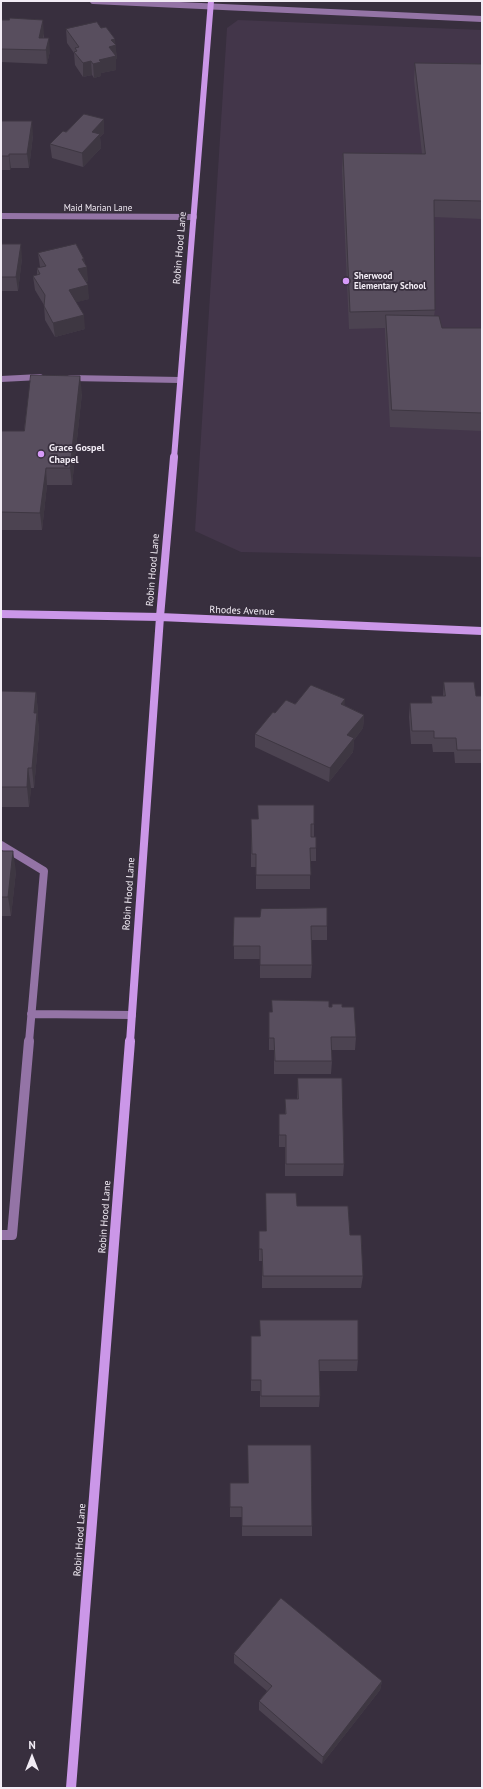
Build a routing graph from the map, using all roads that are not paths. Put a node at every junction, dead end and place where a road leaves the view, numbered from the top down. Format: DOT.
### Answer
graph roads {
  1 [pos="93,1"];
  2 [pos="210,4"];
  3 [pos="482,19"];
  4 [pos="1,216"];
  5 [pos="194,217"];
  6 [pos="48,377"];
  7 [pos="64,378"];
  8 [pos="1,379"];
  9 [pos="180,380"];
  10 [pos="1,614"];
  11 [pos="160,617"];
  12 [pos="482,631"];
  13 [pos="1,845"];
  14 [pos="31,1014"];
  15 [pos="132,1015"];
  16 [pos="1,1235"];
  17 [pos="71,1788"];
  1 -- 2 [label="street"];
  2 -- 3 [label="street"];
  2 -- 5 [label="street, Robin Hood Lane"];
  4 -- 5 [label="street, Maid Marian Lane"];
  5 -- 9 [label="street, Robin Hood Lane"];
  6 -- 8 [label="street"];
  7 -- 9 [label="street"];
  9 -- 11 [label="street, Robin Hood Lane"];
  10 -- 11 [label="street, Rhodes Avenue"];
  11 -- 12 [label="street, Rhodes Avenue"];
  11 -- 15 [label="street, Robin Hood Lane"];
  13 -- 14 [label="street"];
  14 -- 15 [label="street"];
  14 -- 16 [label="street"];
  15 -- 17 [label="street, Robin Hood Lane"];
}
